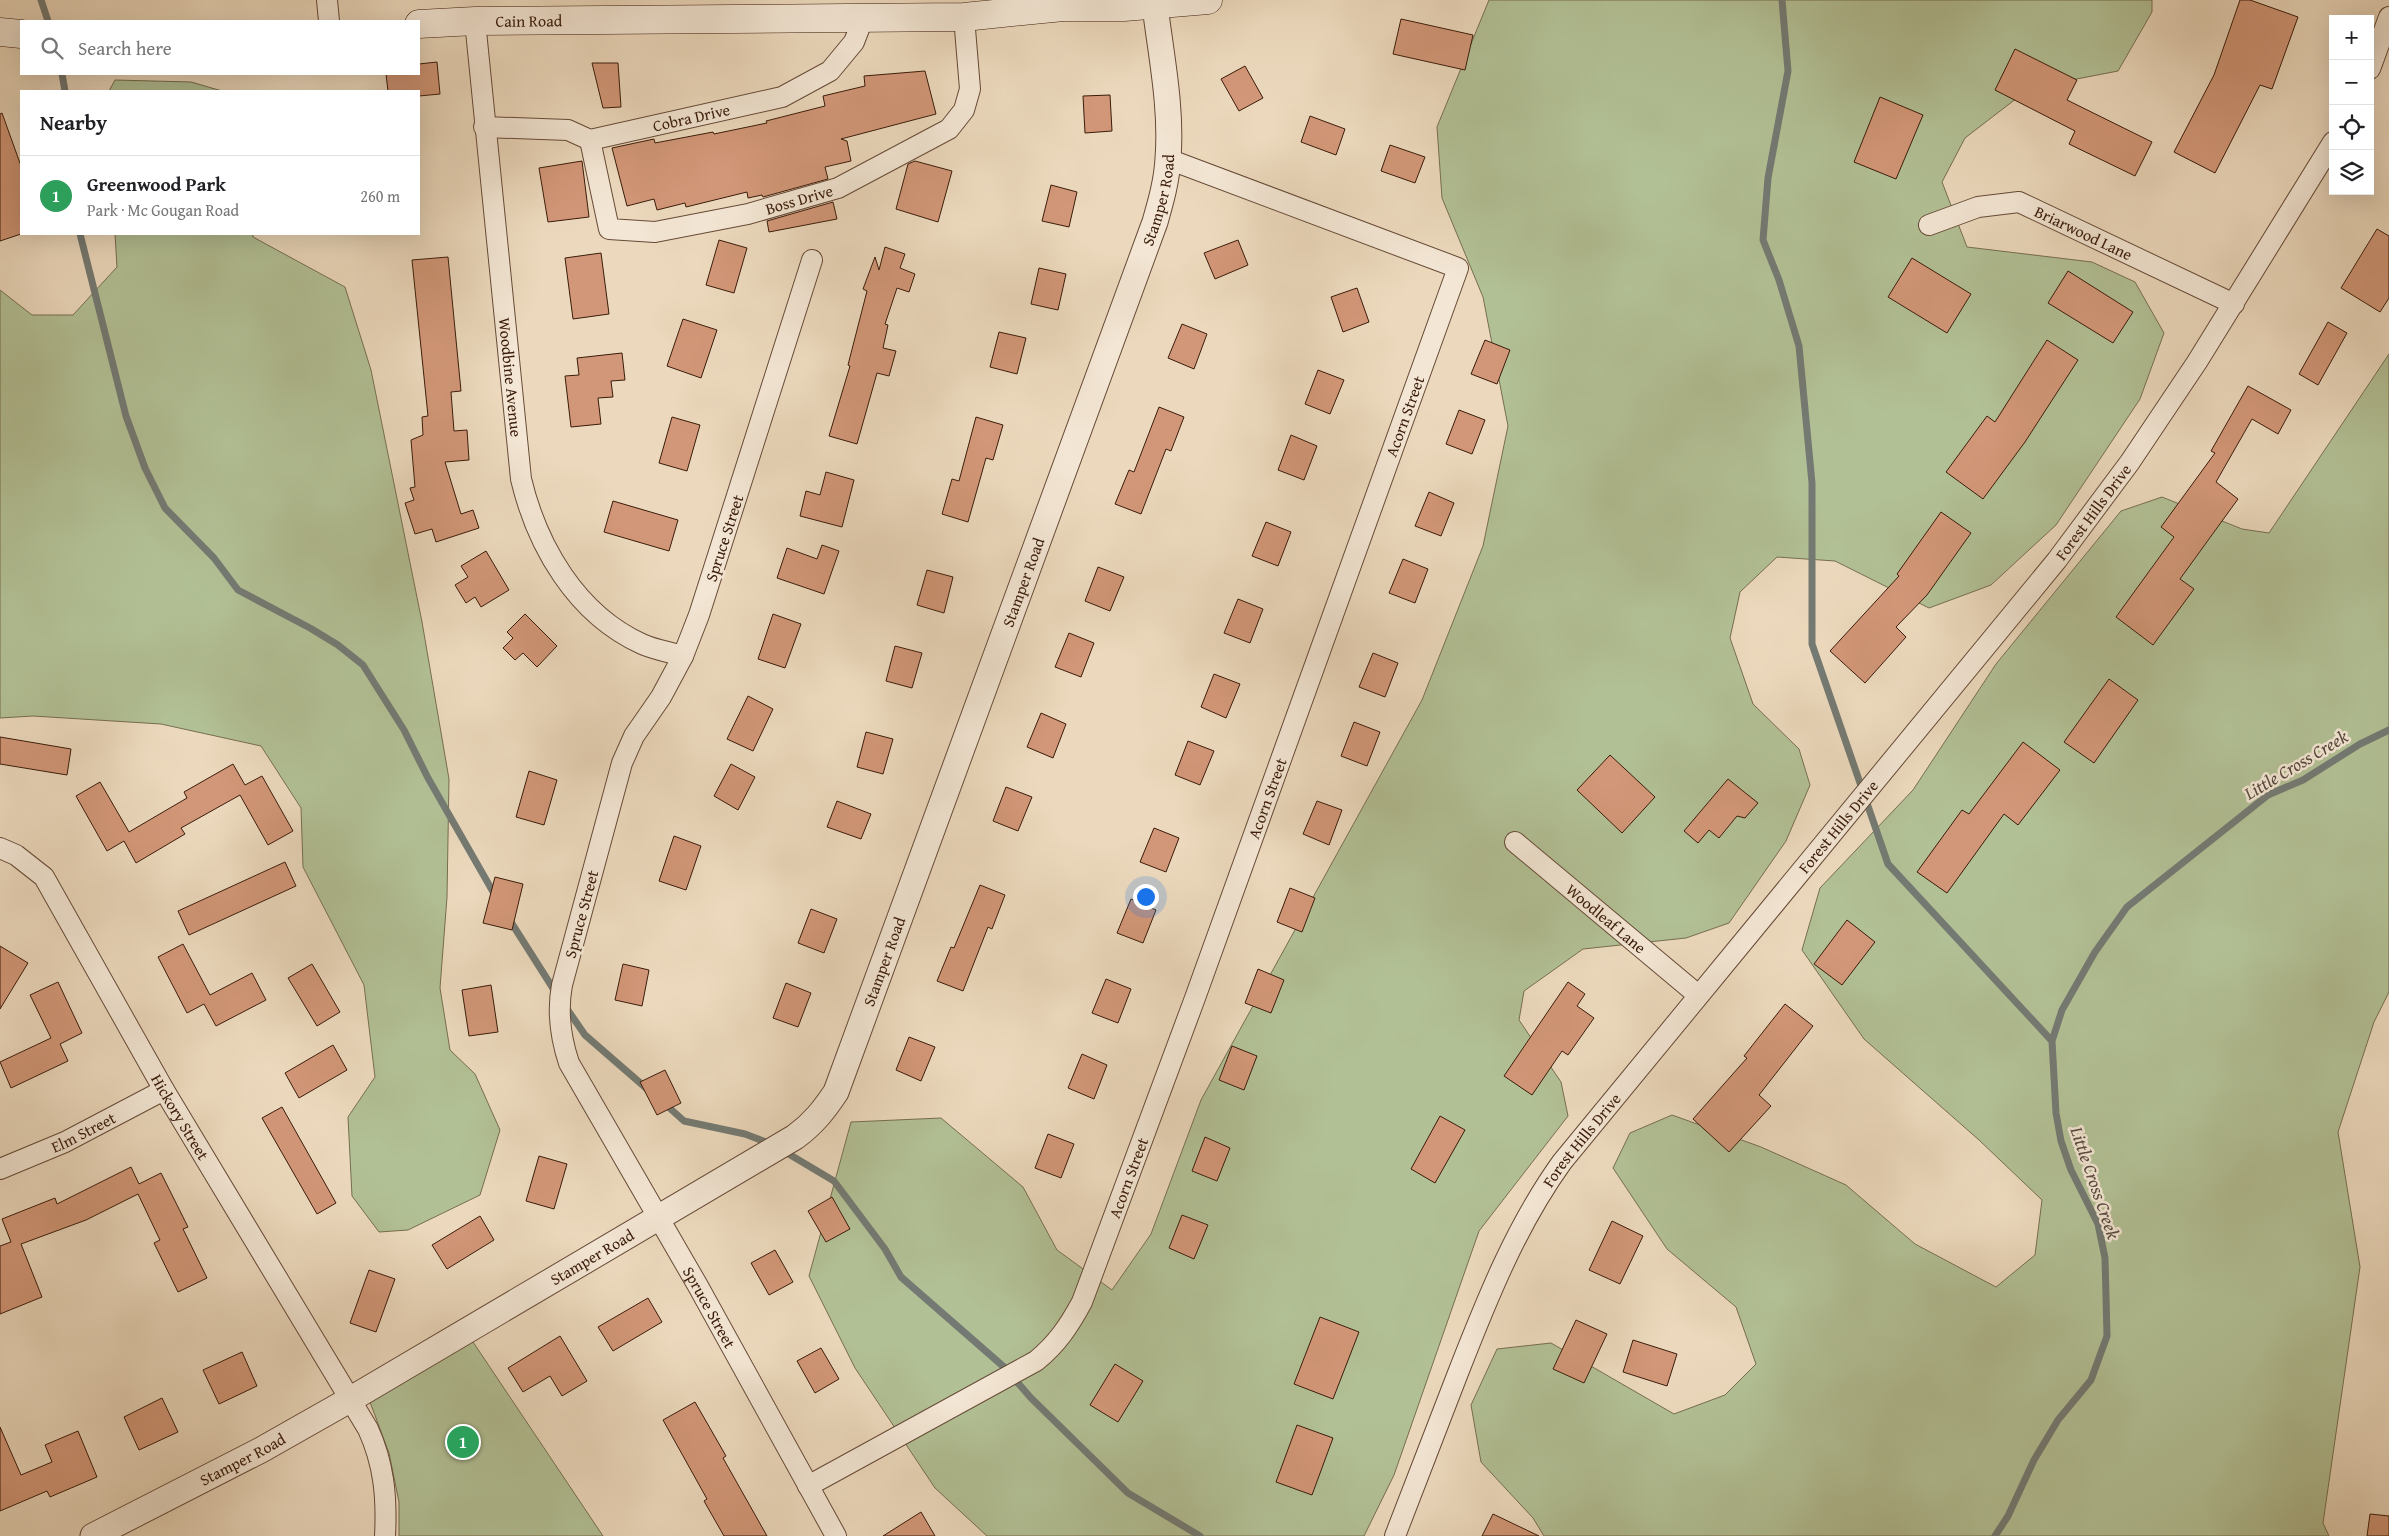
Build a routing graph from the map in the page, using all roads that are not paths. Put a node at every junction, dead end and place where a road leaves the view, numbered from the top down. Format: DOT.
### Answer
graph roads {
  1 [pos="327,0"];
  2 [pos="1208,0"];
  3 [pos="1156,6"];
  4 [pos="864,16"];
  5 [pos="964,17"];
  6 [pos="2389,17"];
  7 [pos="329,20"];
  8 [pos="475,21"];
  9 [pos="420,24"];
  10 [pos="0,32"];
  11 [pos="20,34"];
  12 [pos="2378,65"];
  13 [pos="484,127"];
  14 [pos="590,140"];
  15 [pos="2329,149"];
  16 [pos="1168,158"];
  17 [pos="1929,225"];
  18 [pos="812,260"];
  19 [pos="2234,304"];
  20 [pos="683,656"];
  21 [pos="1514,842"];
  22 [pos="0,848"];
  23 [pos="1698,995"];
  24 [pos="164,1090"];
  25 [pos="0,1169"];
  26 [pos="658,1217"];
  27 [pos="350,1399"];
  28 [pos="808,1486"];
  29 [pos="93,1536"];
  30 [pos="385,1536"];
  31 [pos="836,1536"];
  32 [pos="1395,1536"];
  1 -- 7 [label="street"];
  2 -- 3 [label="main road, Cain Road"];
  3 -- 5 [label="main road, Cain Road"];
  3 -- 16 [label="street, Stamper Road"];
  4 -- 5 [label="main road, Cain Road"];
  4 -- 8 [label="main road, Cain Road"];
  4 -- 14 [label="street, Cobra Drive"];
  5 -- 14 [label="street, Boss Drive"];
  6 -- 12 [label="street"];
  8 -- 9 [label="main road, Cain Road"];
  8 -- 13 [label="street, Woodbine Avenue"];
  10 -- 11 [label="main road"];
  13 -- 14 [label="street"];
  13 -- 20 [label="street, Woodbine Avenue"];
  15 -- 19 [label="street, Forest Hills Drive"];
  16 -- 26 [label="street, Stamper Road"];
  16 -- 28 [label="street, Acorn Street"];
  17 -- 19 [label="street, Briarwood Lane"];
  18 -- 20 [label="street, Spruce Street"];
  19 -- 23 [label="street, Forest Hills Drive"];
  20 -- 26 [label="street, Spruce Street"];
  21 -- 23 [label="street, Woodleaf Lane"];
  22 -- 24 [label="street, Hickory Street"];
  23 -- 32 [label="street, Forest Hills Drive"];
  24 -- 25 [label="street, Elm Street"];
  24 -- 27 [label="street, Hickory Street"];
  26 -- 27 [label="street, Stamper Road"];
  26 -- 28 [label="street, Spruce Street"];
  27 -- 29 [label="street, Stamper Road"];
  27 -- 30 [label="street, Hickory Street"];
  28 -- 31 [label="street, Spruce Street"];
}
